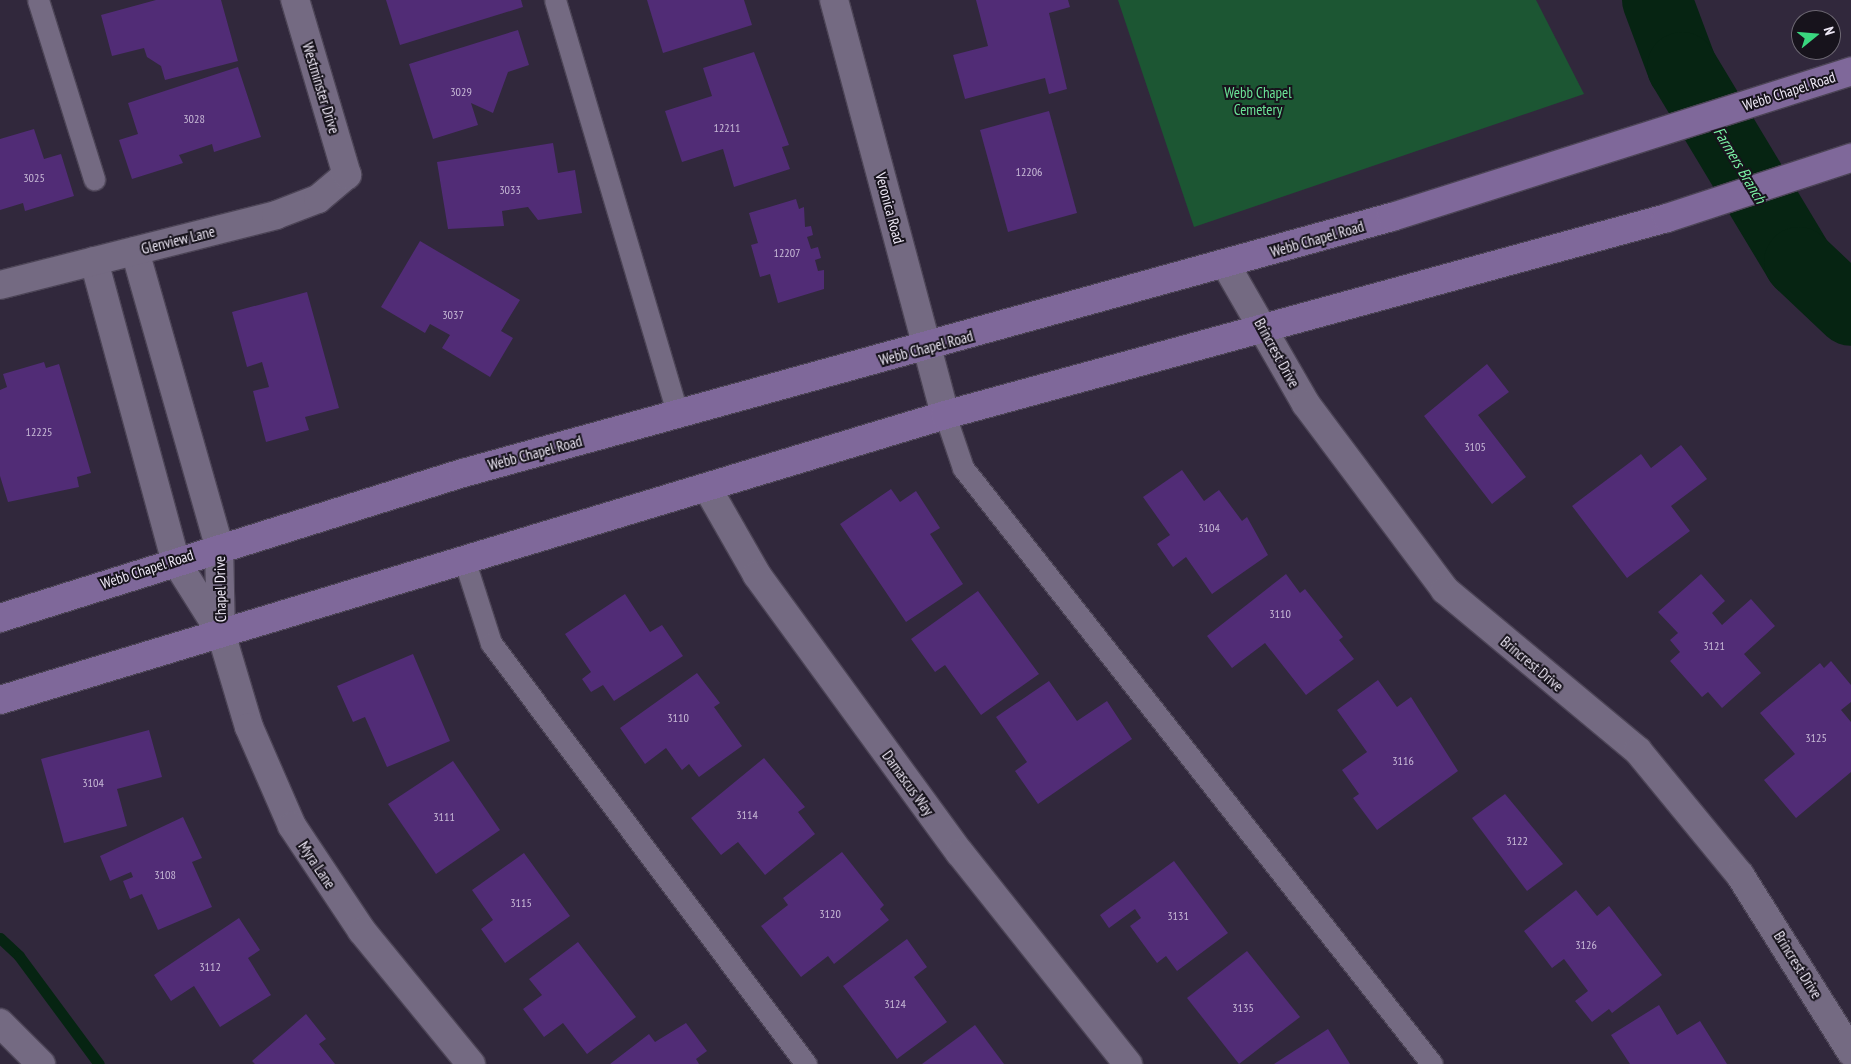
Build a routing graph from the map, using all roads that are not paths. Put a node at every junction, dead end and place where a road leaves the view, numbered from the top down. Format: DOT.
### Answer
graph roads {
  1 [pos="38,0"];
  2 [pos="295,0"];
  3 [pos="555,0"];
  4 [pos="834,0"];
  5 [pos="1851,71"];
  6 [pos="1849,159"];
  7 [pos="347,176"];
  8 [pos="94,179"];
  9 [pos="135,251"];
  10 [pos="94,261"];
  11 [pos="1226,264"];
  12 [pos="0,285"];
  13 [pos="1264,330"];
  14 [pos="927,348"];
  15 [pos="678,415"];
  16 [pos="945,415"];
  17 [pos="708,489"];
  18 [pos="219,546"];
  19 [pos="175,560"];
  20 [pos="465,562"];
  21 [pos="0,618"];
  22 [pos="221,633"];
  23 [pos="0,700"];
  24 [pos="0,1023"];
  25 [pos="1851,1052"];
  26 [pos="41,1064"];
  27 [pos="471,1064"];
  28 [pos="806,1064"];
  29 [pos="1128,1064"];
  30 [pos="1432,1064"];
  1 -- 8 [label="lane"];
  2 -- 7 [label="street, Westminster Drive"];
  3 -- 15 [label="lane"];
  4 -- 14 [label="street, Veronica Road"];
  5 -- 11 [label="main road, Webb Chapel Road"];
  6 -- 13 [label="main road"];
  7 -- 9 [label="street, Glenview Lane"];
  9 -- 10 [label="street, Glenview Lane"];
  9 -- 18 [label="street, Chapel Drive"];
  10 -- 12 [label="street, Glenview Lane"];
  10 -- 19 [label="street, Chapel Drive"];
  11 -- 13 [label="street, Brincrest Drive"];
  11 -- 14 [label="main road, Webb Chapel Road"];
  13 -- 16 [label="main road"];
  13 -- 25 [label="street, Brincrest Drive"];
  14 -- 15 [label="main road, Webb Chapel Road"];
  14 -- 16 [label="street, Veronica Road"];
  15 -- 18 [label="main road, Webb Chapel Road"];
  16 -- 17 [label="main road"];
  16 -- 30 [label="lane"];
  17 -- 20 [label="main road"];
  17 -- 29 [label="street, Damascus Way"];
  18 -- 19 [label="main road, Webb Chapel Road"];
  18 -- 22 [label="street, Chapel Drive"];
  19 -- 21 [label="main road, Webb Chapel Road"];
  19 -- 22 [label="street, Chapel Drive"];
  20 -- 22 [label="main road"];
  20 -- 28 [label="lane"];
  22 -- 23 [label="main road"];
  22 -- 27 [label="street, Myra Lane"];
  24 -- 26 [label="street"];
}
